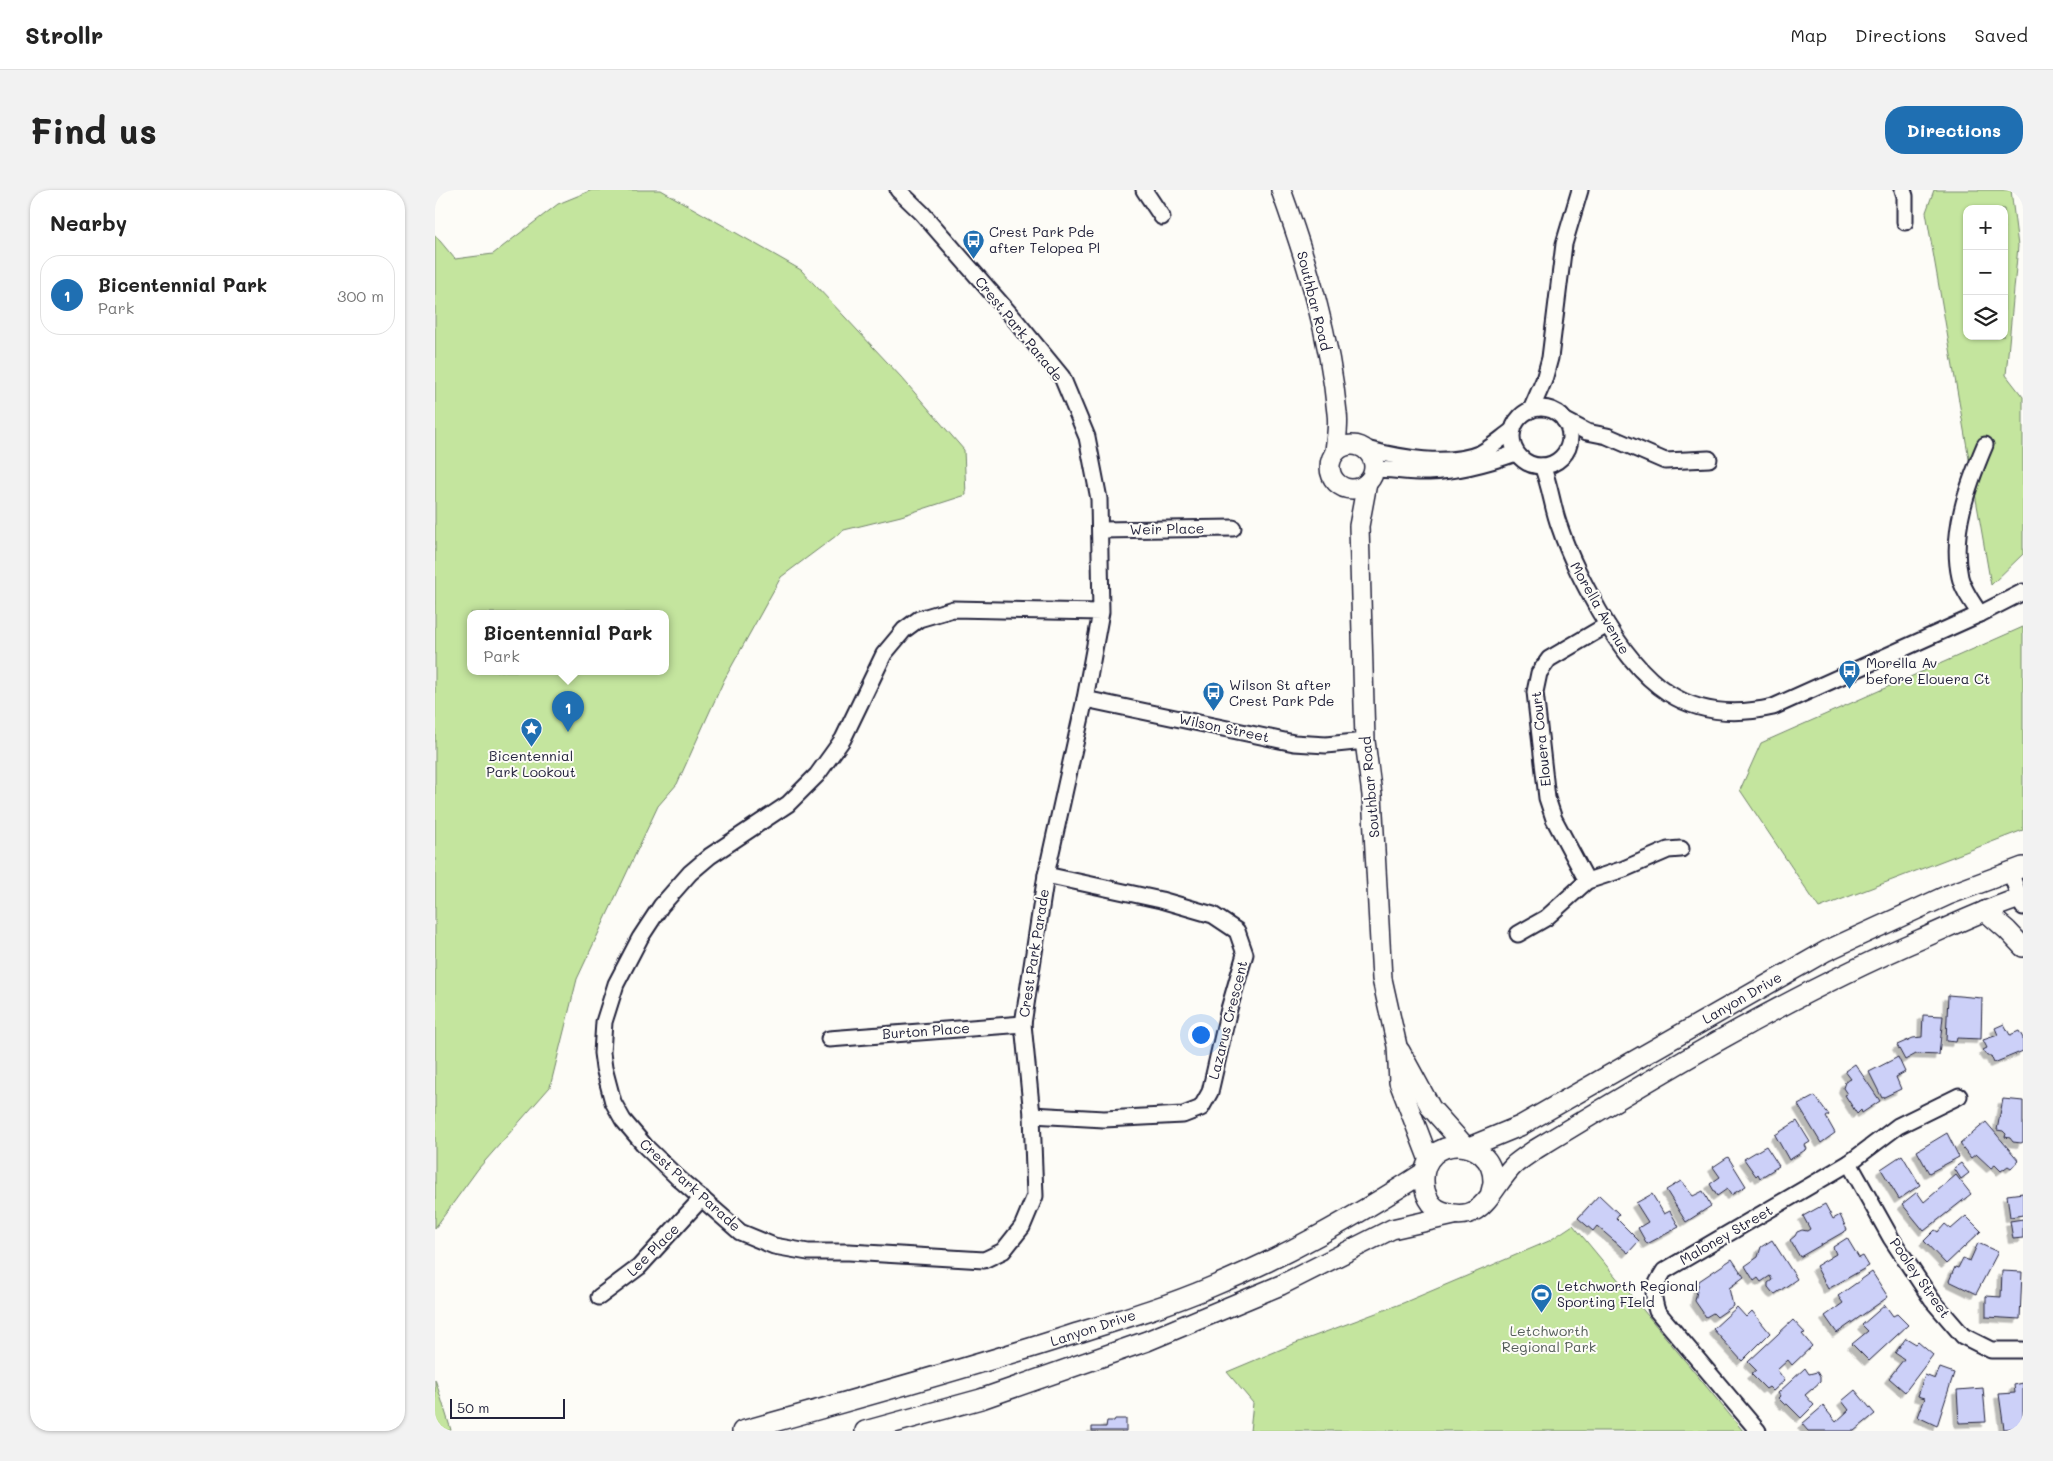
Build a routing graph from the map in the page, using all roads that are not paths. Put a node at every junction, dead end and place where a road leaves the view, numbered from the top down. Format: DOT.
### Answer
graph roads {
  1 [pos="897,190"];
  2 [pos="1144,190"];
  3 [pos="1281,190"];
  4 [pos="1580,190"];
  5 [pos="1903,190"];
  6 [pos="1163,218"];
  7 [pos="1905,222"];
  8 [pos="1544,380"];
  9 [pos="1531,410"];
  10 [pos="1550,410"];
  11 [pos="1338,415"];
  12 [pos="1564,420"];
  13 [pos="1513,430"];
  14 [pos="1587,432"];
  15 [pos="1570,436"];
  16 [pos="1985,446"];
  17 [pos="1359,447"];
  18 [pos="1335,452"];
  19 [pos="1516,453"];
  20 [pos="1709,459"];
  21 [pos="1548,464"];
  22 [pos="1371,476"];
  23 [pos="1341,487"];
  24 [pos="1359,526"];
  25 [pos="1233,528"];
  26 [pos="1101,530"];
  27 [pos="2023,592"];
  28 [pos="1101,612"];
  29 [pos="1980,614"];
  30 [pos="1607,625"];
  31 [pos="1085,699"];
  32 [pos="1365,742"];
  33 [pos="1681,849"];
  34 [pos="2016,869"];
  35 [pos="1046,875"];
  36 [pos="1587,880"];
  37 [pos="2022,901"];
  38 [pos="1985,911"];
  39 [pos="1518,934"];
  40 [pos="2023,947"];
  41 [pos="1023,1024"];
  42 [pos="829,1039"];
  43 [pos="1397,1046"];
  44 [pos="1959,1096"];
  45 [pos="1032,1115"];
  46 [pos="1467,1146"];
  47 [pos="1849,1163"];
  48 [pos="1426,1167"];
  49 [pos="1490,1196"];
  50 [pos="702,1198"];
  51 [pos="1454,1215"];
  52 [pos="599,1297"];
  53 [pos="2023,1350"];
  54 [pos="742,1431"];
  55 [pos="865,1431"];
  56 [pos="1757,1431"];
  1 -- 26 [label="street, Crest Park Parade"];
  2 -- 6 [label="street"];
  3 -- 11 [label="main road, Southbar Road"];
  4 -- 8 [label="street"];
  5 -- 7 [label="street"];
  8 -- 9 [label="street"];
  8 -- 10 [label="street"];
  9 -- 10 [label="street"];
  9 -- 13 [label="street"];
  10 -- 12 [label="street"];
  11 -- 17 [label="main road, Southbar Road"];
  11 -- 18 [label="main road, Southbar Road"];
  12 -- 14 [label="street"];
  12 -- 15 [label="street"];
  13 -- 17 [label="street"];
  13 -- 19 [label="street"];
  14 -- 15 [label="street"];
  14 -- 20 [label="street"];
  15 -- 21 [label="street"];
  16 -- 29 [label="street"];
  17 -- 18 [label="main road"];
  17 -- 22 [label="main road"];
  18 -- 23 [label="main road"];
  19 -- 21 [label="street"];
  19 -- 22 [label="street"];
  21 -- 30 [label="street, Morella Avenue"];
  22 -- 23 [label="main road"];
  22 -- 24 [label="main road, Southbar Road"];
  23 -- 24 [label="main road, Southbar Road"];
  24 -- 32 [label="main road, Southbar Road"];
  25 -- 26 [label="street, Weir Place"];
  26 -- 28 [label="street, Crest Park Parade"];
  27 -- 29 [label="street, Morella Avenue"];
  28 -- 31 [label="street, Crest Park Parade"];
  28 -- 50 [label="street, Crest Park Parade"];
  29 -- 30 [label="street, Morella Avenue"];
  30 -- 36 [label="street, Elouera Court"];
  31 -- 32 [label="street, Wilson Street"];
  31 -- 35 [label="street, Crest Park Parade"];
  32 -- 43 [label="main road, Southbar Road"];
  33 -- 36 [label="street"];
  34 -- 37 [label="street"];
  34 -- 46 [label="main road, Lanyon Drive"];
  35 -- 41 [label="street, Crest Park Parade"];
  35 -- 45 [label="street, Lazarus Crescent"];
  36 -- 39 [label="street"];
  37 -- 38 [label="main road, Lanyon Drive"];
  38 -- 40 [label="main road"];
  38 -- 49 [label="main road, Lanyon Drive"];
  41 -- 42 [label="street, Burton Place"];
  41 -- 45 [label="street, Crest Park Parade"];
  43 -- 46 [label="main road, Southbar Road"];
  43 -- 48 [label="main road, Southbar Road"];
  44 -- 47 [label="street, Maloney Street"];
  45 -- 50 [label="street, Crest Park Parade"];
  46 -- 48 [label="main road"];
  46 -- 49 [label="main road"];
  47 -- 53 [label="street, Pooley Street"];
  47 -- 56 [label="street, Maloney Street"];
  48 -- 51 [label="main road"];
  48 -- 54 [label="main road, Lanyon Drive"];
  49 -- 51 [label="main road"];
  50 -- 52 [label="street, Lee Place"];
  51 -- 55 [label="main road"];
}
